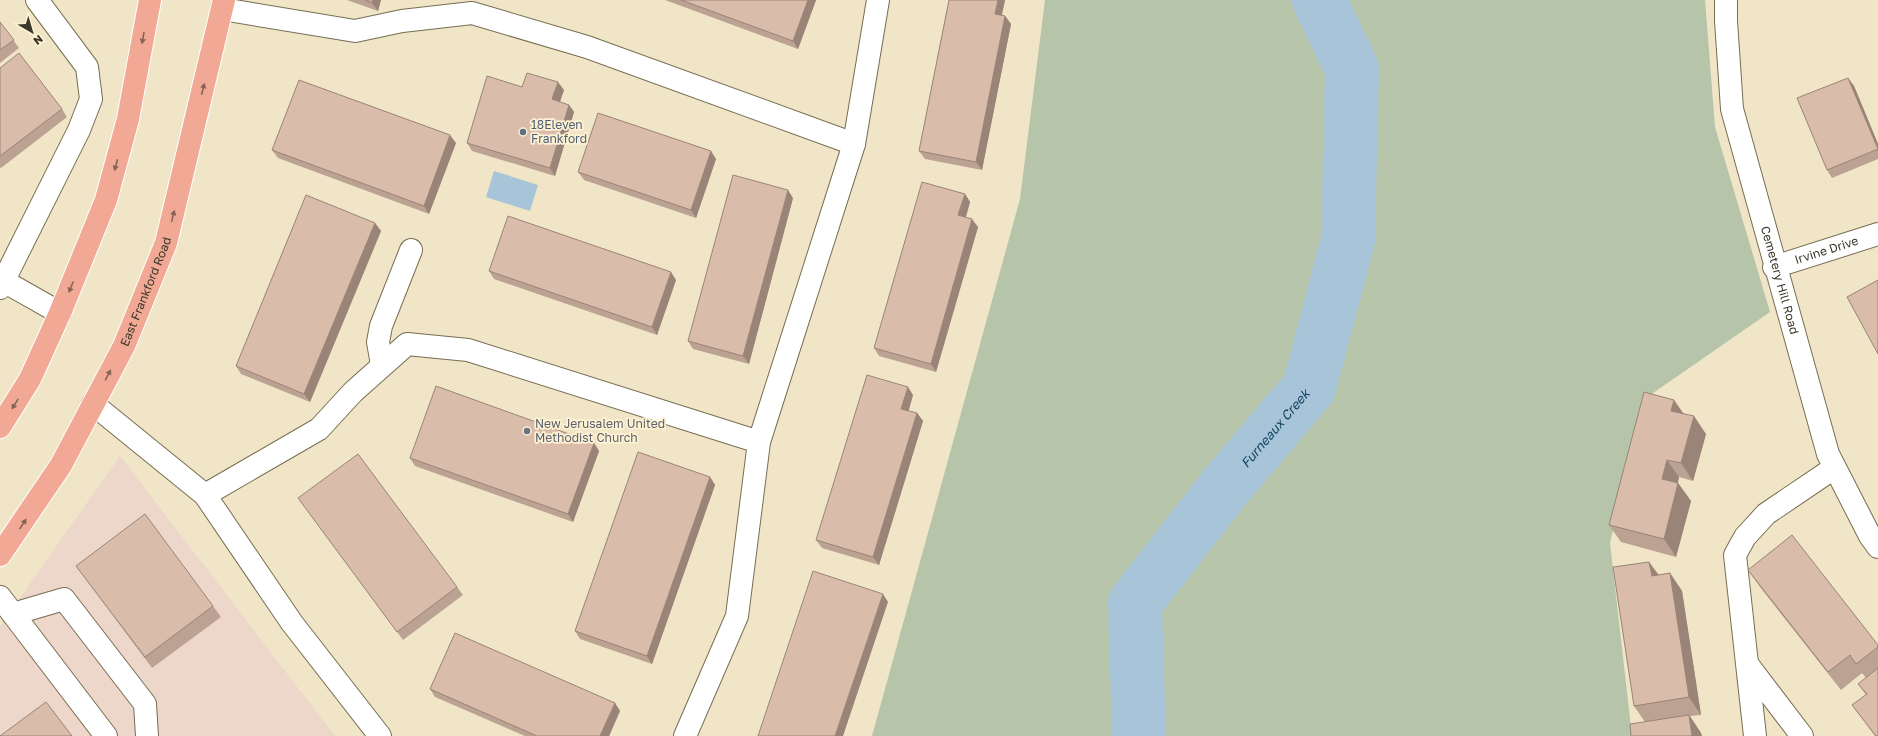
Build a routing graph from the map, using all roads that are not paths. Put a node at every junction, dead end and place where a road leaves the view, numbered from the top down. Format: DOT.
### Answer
graph roads {
  1 [pos="37,0"];
  2 [pos="150,0"];
  3 [pos="878,0"];
  4 [pos="1726,0"];
  5 [pos="223,5"];
  6 [pos="854,144"];
  7 [pos="1878,234"];
  8 [pos="411,250"];
  9 [pos="1774,267"];
  10 [pos="1,282"];
  11 [pos="60,313"];
  12 [pos="382,364"];
  13 [pos="93,404"];
  14 [pos="0,427"];
  15 [pos="759,442"];
  16 [pos="1834,468"];
  17 [pos="205,495"];
  18 [pos="1878,547"];
  19 [pos="0,555"];
  20 [pos="0,597"];
  21 [pos="14,614"];
  22 [pos="1747,664"];
  23 [pos="106,736"];
  24 [pos="147,736"];
  25 [pos="380,736"];
  26 [pos="685,736"];
  27 [pos="1755,736"];
  28 [pos="1802,736"];
  1 -- 10 [label="street"];
  2 -- 11 [label="main road, one-way"];
  3 -- 6 [label="street"];
  4 -- 9 [label="street, Cemetery Hill Road"];
  5 -- 6 [label="street"];
  13 -- 5 [label="main road, East Frankford Road, one-way"];
  6 -- 15 [label="street"];
  7 -- 9 [label="street, Irvine Drive"];
  8 -- 12 [label="street"];
  9 -- 16 [label="street, Cemetery Hill Road"];
  10 -- 11 [label="street"];
  11 -- 14 [label="main road, one-way"];
  12 -- 15 [label="street"];
  12 -- 17 [label="street"];
  13 -- 17 [label="street"];
  19 -- 13 [label="main road, East Frankford Road, one-way"];
  15 -- 26 [label="street"];
  16 -- 18 [label="street, Cemetery Hill Road"];
  16 -- 22 [label="street"];
  17 -- 25 [label="street"];
  20 -- 21 [label="street"];
  21 -- 23 [label="street"];
  21 -- 24 [label="street"];
  22 -- 27 [label="street"];
  22 -- 28 [label="street"];
}
